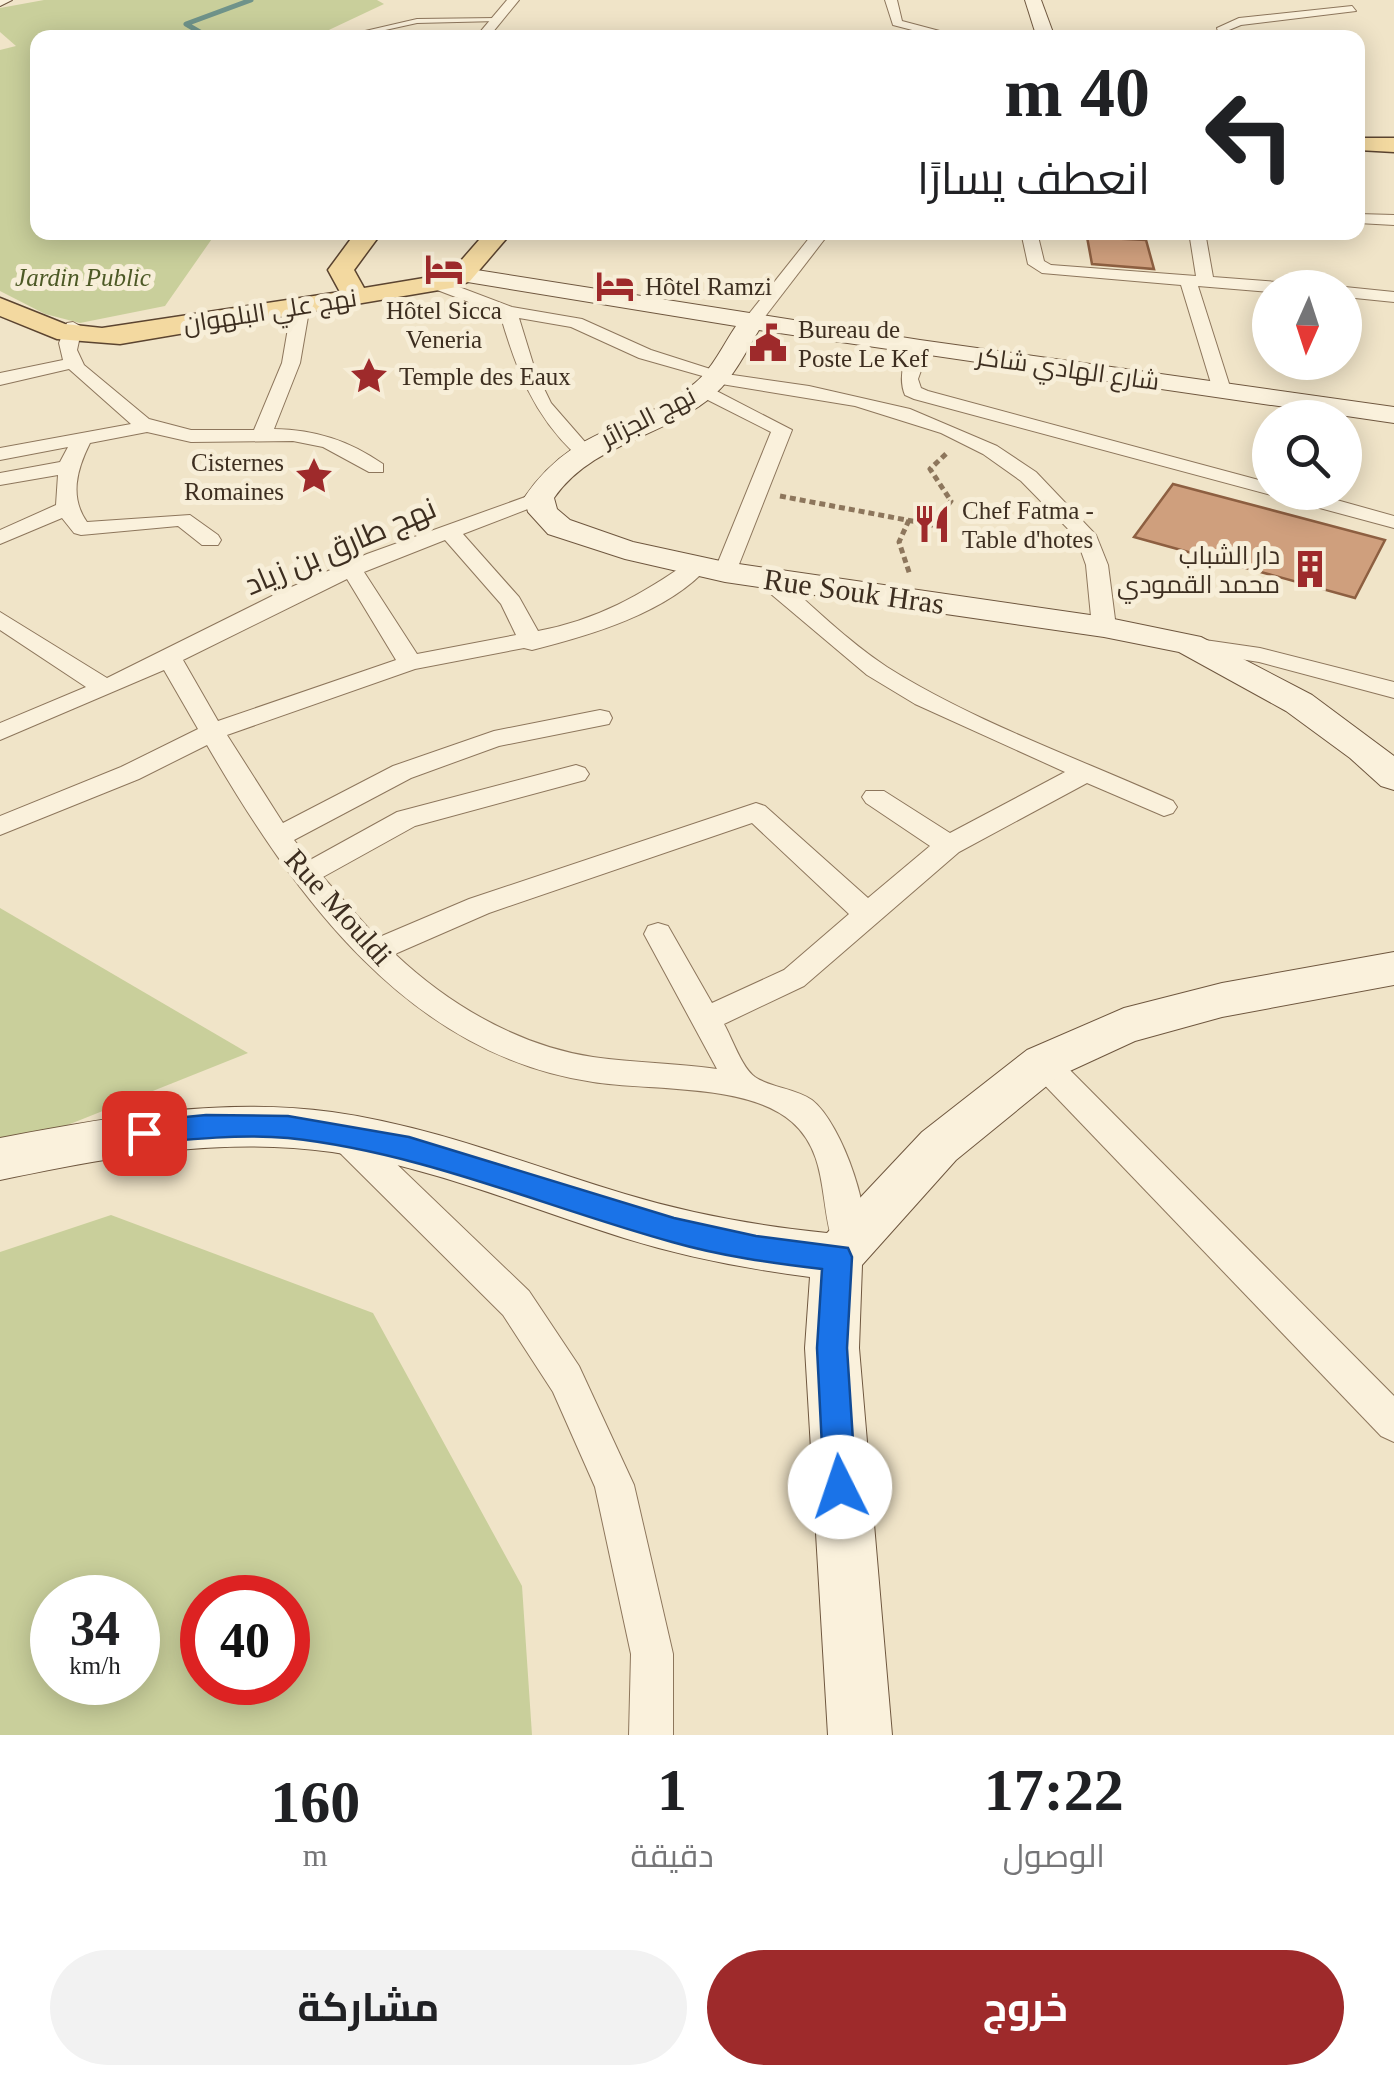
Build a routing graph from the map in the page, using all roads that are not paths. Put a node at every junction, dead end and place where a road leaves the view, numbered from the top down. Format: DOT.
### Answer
graph roads {
  1 [pos="512,0"];
  2 [pos="891,0"];
  3 [pos="1024,2"];
  4 [pos="1352,8"];
  5 [pos="496,20"];
  6 [pos="376,30"];
  7 [pos="488,30"];
  8 [pos="925,30"];
  9 [pos="1026,30"];
  10 [pos="1041,30"];
  11 [pos="1224,30"];
  12 [pos="1365,144"];
  13 [pos="1394,145"];
  14 [pos="1389,220"];
  15 [pos="363,240"];
  16 [pos="491,240"];
  17 [pos="817,240"];
  18 [pos="1031,240"];
  19 [pos="1197,240"];
  20 [pos="1394,242"];
  21 [pos="452,275"];
  22 [pos="1196,280"];
  23 [pos="1252,285"];
  24 [pos="352,292"];
  25 [pos="1362,294"];
  26 [pos="1394,297"];
  27 [pos="2,301"];
  28 [pos="301,304"];
  29 [pos="508,311"];
  30 [pos="754,319"];
  31 [pos="71,342"];
  32 [pos="920,348"];
  33 [pos="0,379"];
  34 [pos="712,381"];
  35 [pos="1222,390"];
  36 [pos="1394,415"];
  37 [pos="149,426"];
  38 [pos="262,434"];
  39 [pos="82,439"];
  40 [pos="582,450"];
  41 [pos="0,454"];
  42 [pos="68,468"];
  43 [pos="376,468"];
  44 [pos="0,479"];
  45 [pos="1252,484"];
  46 [pos="539,498"];
  47 [pos="66,508"];
  48 [pos="1350,510"];
  49 [pos="1394,522"];
  50 [pos="448,531"];
  51 [pos="0,538"];
  52 [pos="210,540"];
  53 [pos="711,569"];
  54 [pos="350,570"];
  55 [pos="766,578"];
  56 [pos="0,619"];
  57 [pos="1104,628"];
  58 [pos="532,643"];
  59 [pos="1190,644"];
  60 [pos="170,658"];
  61 [pos="410,663"];
  62 [pos="106,688"];
  63 [pos="1394,690"];
  64 [pos="600,718"];
  65 [pos="0,732"];
  66 [pos="212,732"];
  67 [pos="1088,771"];
  68 [pos="576,774"];
  69 [pos="1394,777"];
  70 [pos="875,798"];
  71 [pos="1164,807"];
  72 [pos="0,826"];
  73 [pos="278,837"];
  74 [pos="949,845"];
  75 [pos="306,875"];
  76 [pos="866,914"];
  77 [pos="658,934"];
  78 [pos="372,952"];
  79 [pos="1394,968"];
  80 [pos="706,1019"];
  81 [pos="1042,1062"];
  82 [pos="744,1088"];
  83 [pos="346,1138"];
  84 [pos="0,1159"];
  85 [pos="844,1250"];
  86 [pos="1394,1423"];
  87 [pos="652,1735"];
  88 [pos="860,1735"];
  1 -- 5 [label="street"];
  2 -- 8 [label="street"];
  3 -- 9 [label="street"];
  3 -- 10 [label="street"];
  4 -- 11 [label="street"];
  5 -- 6 [label="lane"];
  5 -- 7 [label="street"];
  12 -- 13 [label="main road"];
  14 -- 20 [label="street"];
  15 -- 24 [label="main road"];
  16 -- 21 [label="main road"];
  17 -- 30 [label="street, نهج الجزائر"];
  18 -- 22 [label="street"];
  19 -- 22 [label="street"];
  21 -- 24 [label="main road, نهج علي البلهوان"];
  21 -- 29 [label="street"];
  21 -- 30 [label="street, شارع الهادي شاكر"];
  22 -- 23 [label="street"];
  22 -- 35 [label="street"];
  24 -- 28 [label="main road, نهج علي البلهوان"];
  24 -- 31 [label="main road, نهج علي البلهوان"];
  25 -- 26 [label="street"];
  27 -- 31 [label="main road"];
  28 -- 31 [label="main road, نهج علي البلهوان"];
  28 -- 38 [label="street"];
  29 -- 34 [label="street"];
  29 -- 40 [label="street"];
  30 -- 32 [label="street, شارع الهادي شاكر"];
  30 -- 34 [label="street, نهج الجزائر"];
  31 -- 33 [label="street"];
  31 -- 37 [label="street"];
  32 -- 35 [label="street, شارع الهادي شاكر"];
  32 -- 45 [label="street"];
  34 -- 40 [label="street, نهج الجزائر"];
  34 -- 53 [label="street"];
  34 -- 57 [label="street"];
  35 -- 36 [label="street, شارع الهادي شاكر"];
  37 -- 38 [label="street"];
  37 -- 39 [label="street"];
  38 -- 43 [label="street"];
  39 -- 41 [label="street"];
  39 -- 42 [label="street"];
  40 -- 46 [label="street, نهج الجزائر"];
  42 -- 44 [label="street"];
  42 -- 47 [label="street"];
  46 -- 50 [label="street, نهج طارق بن زياد"];
  46 -- 53 [label="street, Rue Souk Hras"];
  47 -- 51 [label="street"];
  47 -- 52 [label="street"];
  48 -- 49 [label="street"];
  50 -- 54 [label="street, نهج طارق بن زياد"];
  50 -- 58 [label="street"];
  53 -- 55 [label="street, Rue Souk Hras"];
  53 -- 58 [label="street"];
  54 -- 60 [label="street, نهج طارق بن زياد"];
  54 -- 61 [label="street"];
  55 -- 57 [label="street, Rue Souk Hras"];
  55 -- 67 [label="street"];
  56 -- 62 [label="street"];
  57 -- 59 [label="street, Rue Souk Hras"];
  58 -- 61 [label="street"];
  59 -- 63 [label="street"];
  59 -- 69 [label="street, Rue Souk Hras"];
  60 -- 62 [label="street, نهج طارق بن زياد"];
  60 -- 66 [label="street, Rue Mouldi"];
  61 -- 66 [label="street"];
  62 -- 65 [label="street, نهج طارق بن زياد"];
  64 -- 73 [label="street"];
  66 -- 72 [label="street"];
  66 -- 73 [label="street, Rue Mouldi"];
  67 -- 71 [label="street"];
  67 -- 74 [label="street"];
  68 -- 75 [label="street"];
  70 -- 74 [label="street"];
  73 -- 75 [label="street, Rue Mouldi"];
  74 -- 76 [label="street"];
  75 -- 78 [label="street, Rue Mouldi"];
  76 -- 78 [label="street"];
  76 -- 80 [label="street"];
  77 -- 80 [label="street"];
  78 -- 82 [label="street, Rue Mouldi"];
  79 -- 81 [label="street"];
  80 -- 82 [label="street"];
  81 -- 85 [label="street"];
  81 -- 86 [label="street"];
  82 -- 85 [label="street, Rue Mouldi"];
  83 -- 84 [label="street"];
  83 -- 85 [label="street"];
  83 -- 87 [label="street"];
  85 -- 88 [label="street"];
}
